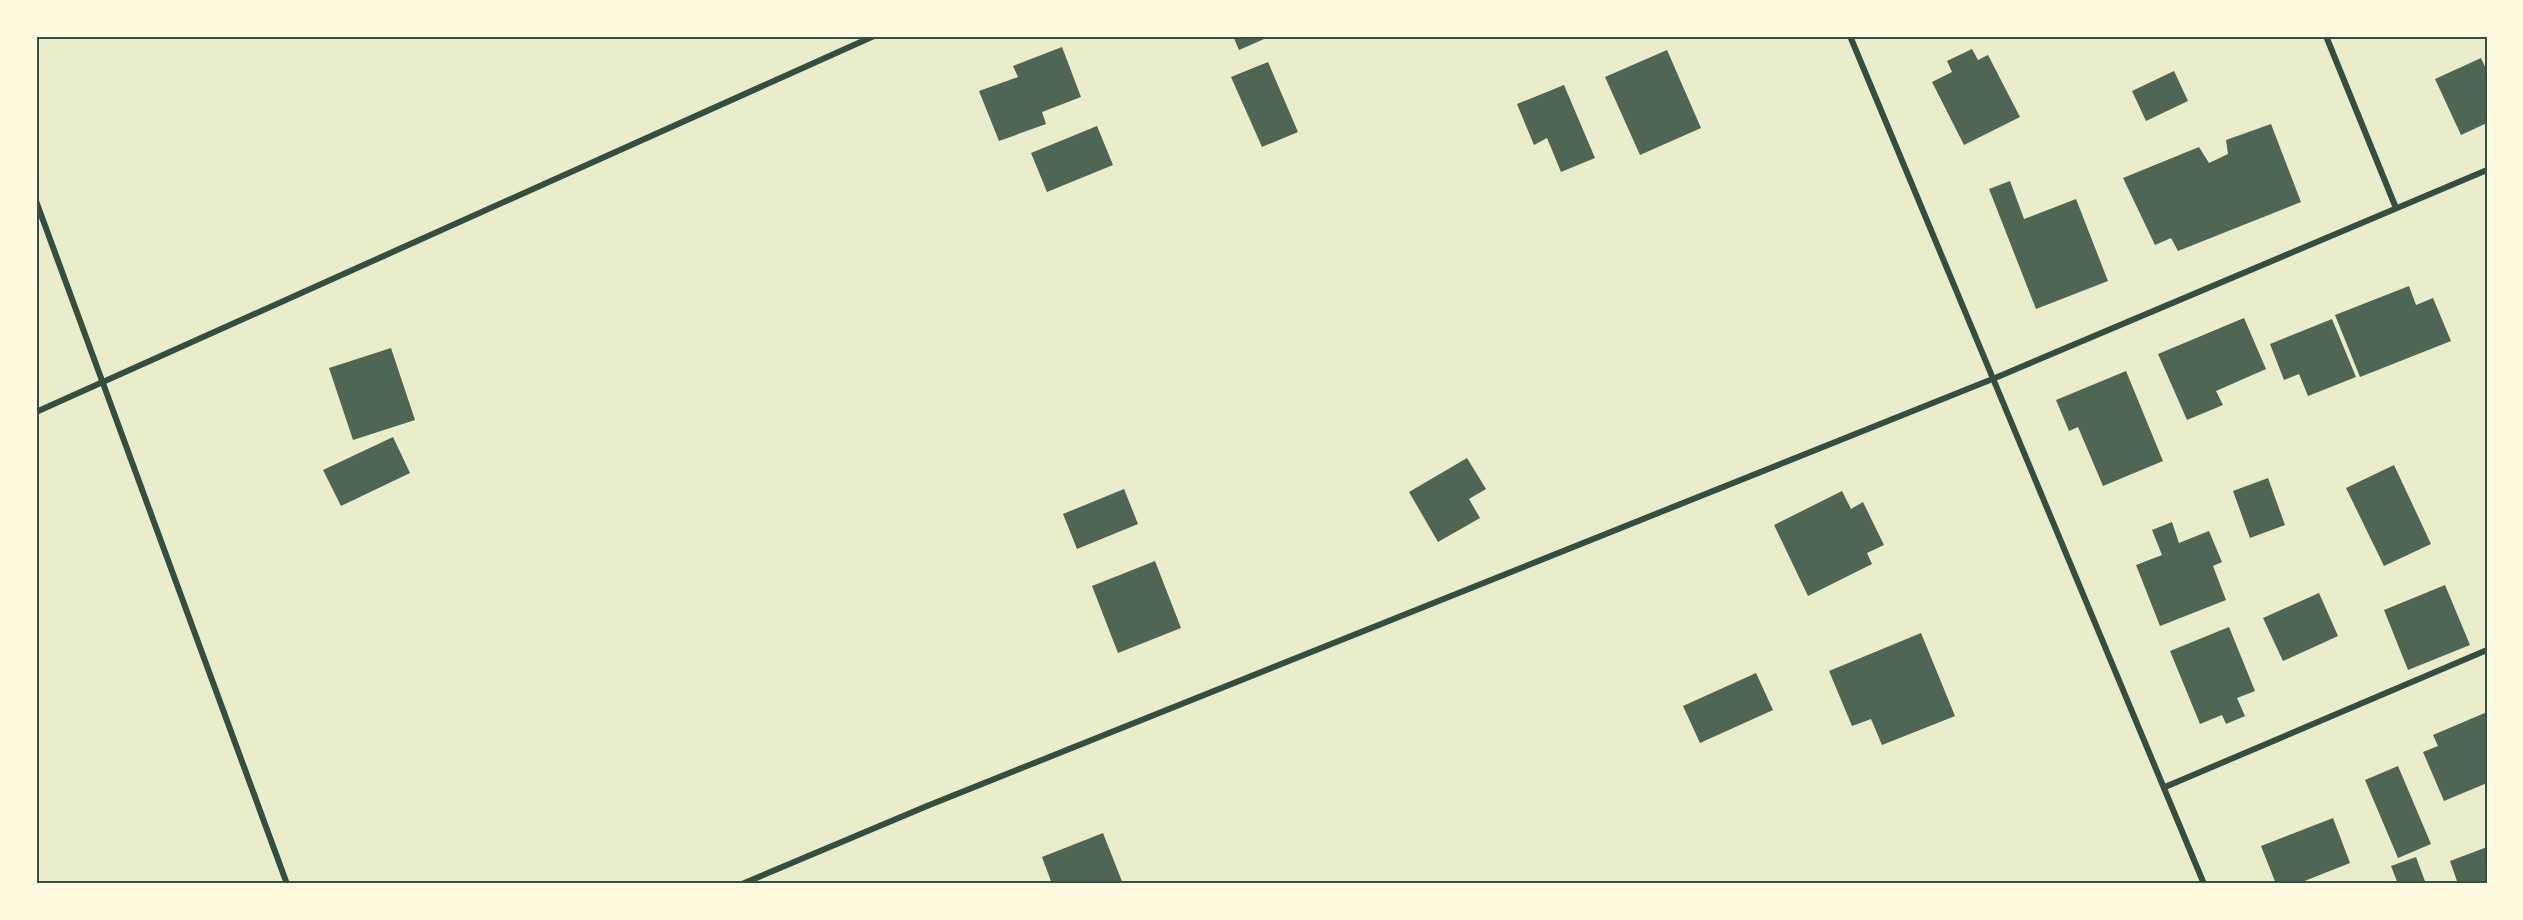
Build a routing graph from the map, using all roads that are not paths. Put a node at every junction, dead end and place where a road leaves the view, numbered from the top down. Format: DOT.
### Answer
graph roads {
  1 [pos="874,36"];
  2 [pos="1850,36"];
  3 [pos="2326,36"];
  4 [pos="2487,170"];
  5 [pos="36,201"];
  6 [pos="2396,208"];
  7 [pos="1995,378"];
  8 [pos="104,380"];
  9 [pos="36,411"];
  10 [pos="2487,650"];
  11 [pos="2165,787"];
  12 [pos="287,884"];
  13 [pos="742,884"];
  14 [pos="2204,884"];
  1 -- 8 [label="street"];
  2 -- 7 [label="street"];
  3 -- 6 [label="street"];
  4 -- 6 [label="street"];
  5 -- 8 [label="street"];
  6 -- 7 [label="street"];
  7 -- 11 [label="street"];
  7 -- 13 [label="street"];
  8 -- 9 [label="street"];
  8 -- 12 [label="street"];
  10 -- 11 [label="street"];
  11 -- 14 [label="street"];
}
